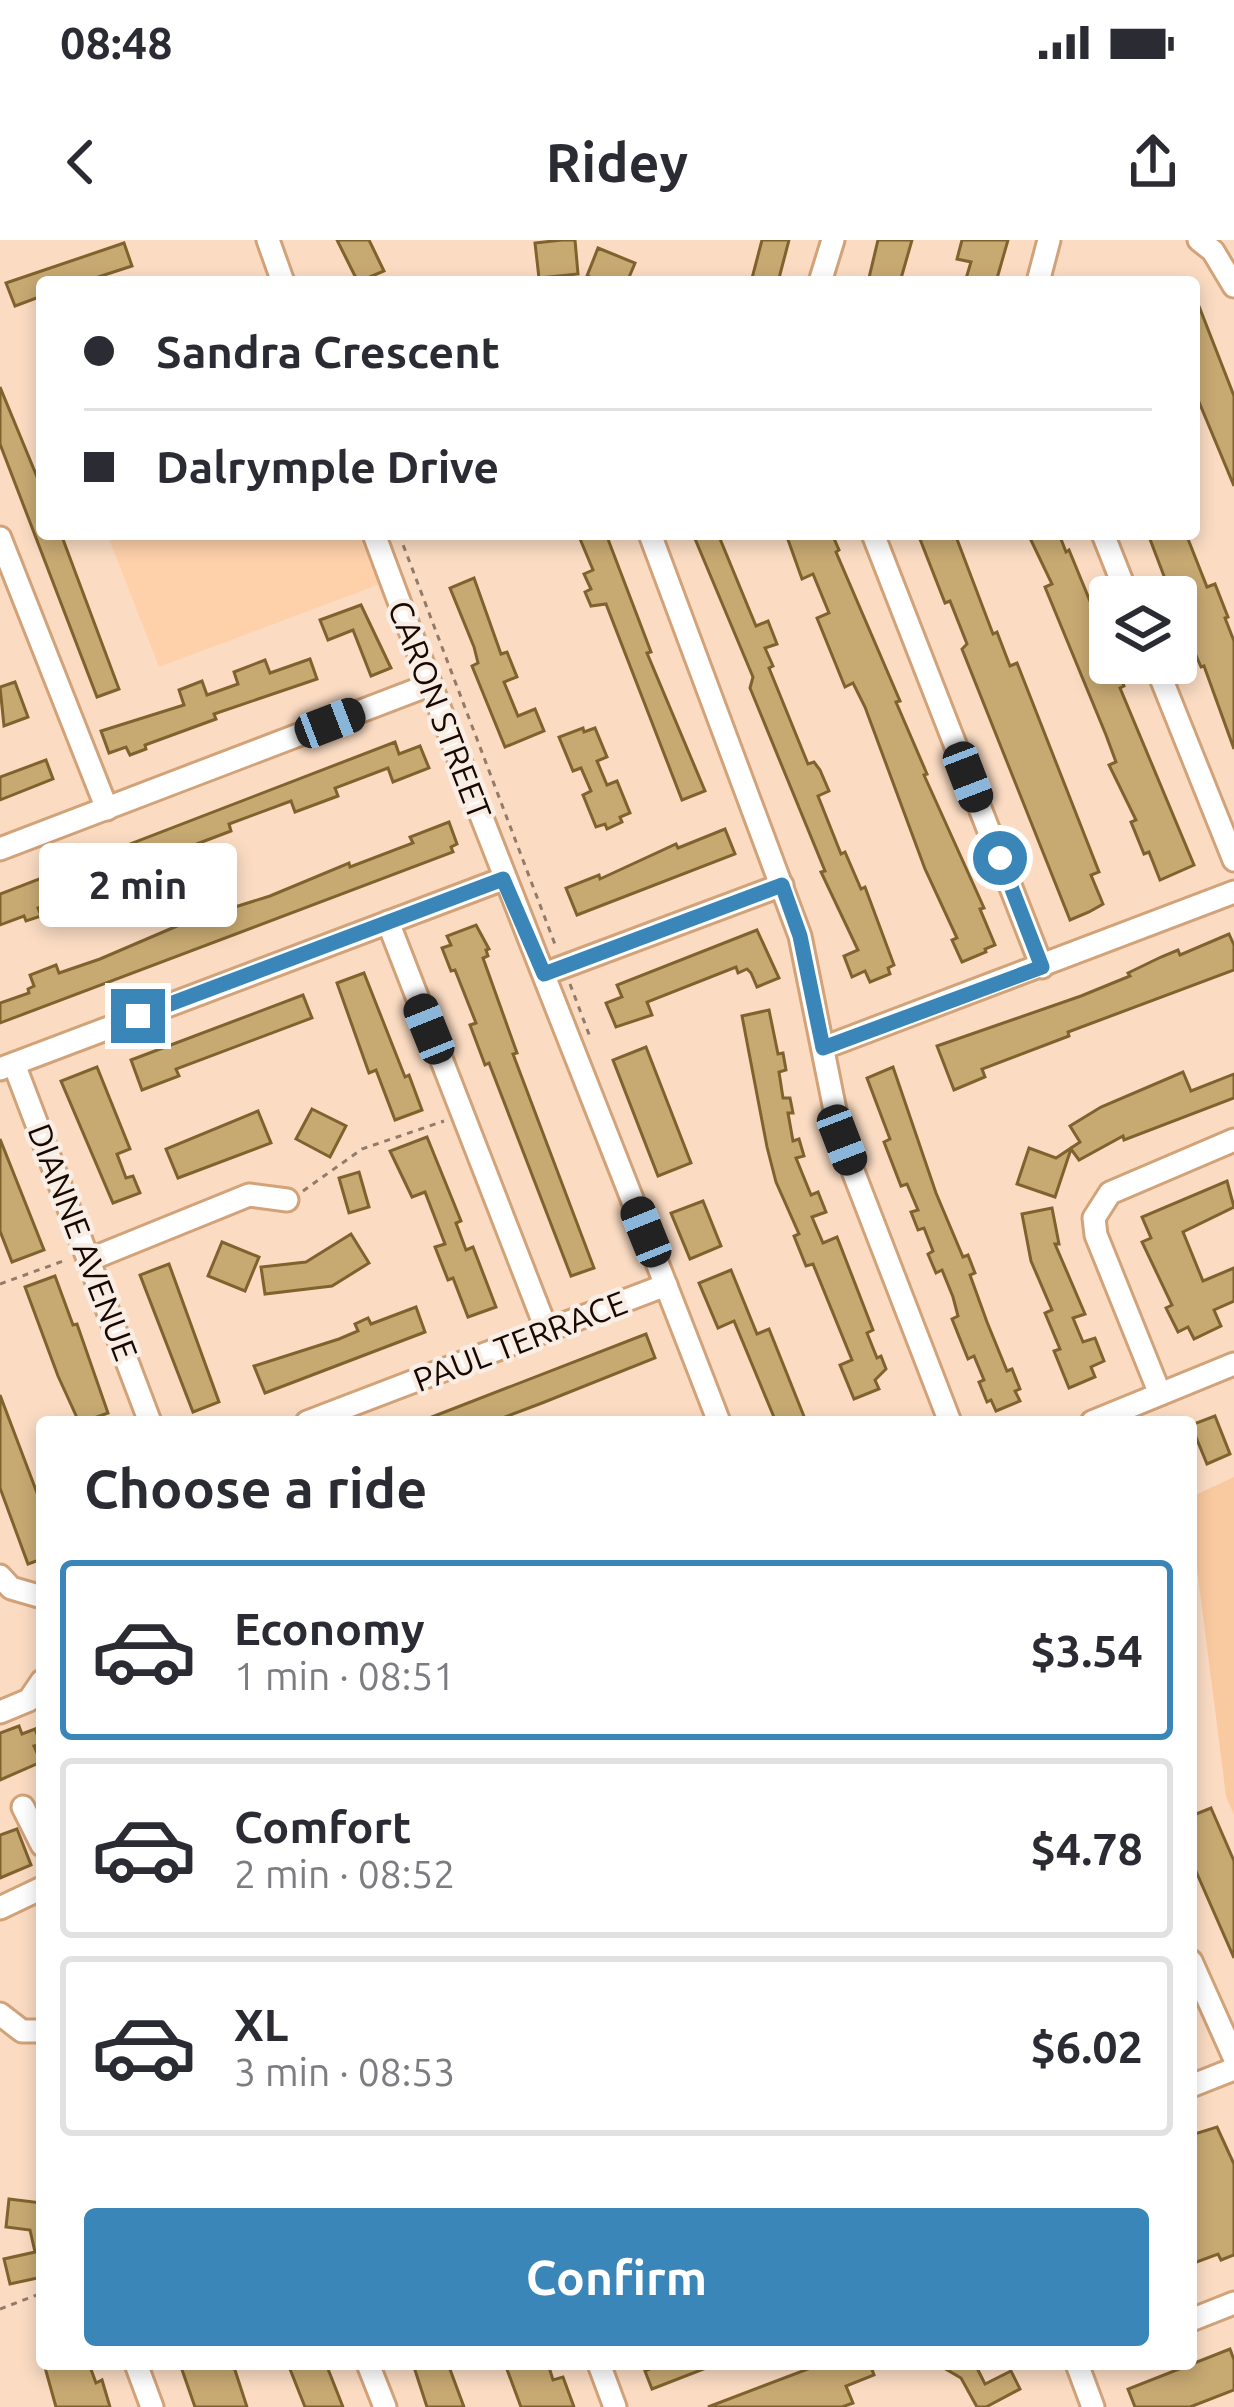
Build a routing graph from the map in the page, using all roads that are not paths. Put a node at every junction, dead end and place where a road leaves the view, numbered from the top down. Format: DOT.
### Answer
graph roads {
  1 [pos="268,240"];
  2 [pos="833,240"];
  3 [pos="1048,240"];
  4 [pos="1199,240"];
  5 [pos="281,276"];
  6 [pos="822,276"];
  7 [pos="1039,276"];
  8 [pos="1234,286"];
  9 [pos="0,538"];
  10 [pos="376,540"];
  11 [pos="652,540"];
  12 [pos="875,540"];
  13 [pos="1105,540"];
  14 [pos="1120,576"];
  15 [pos="1163,684"];
  16 [pos="430,685"];
  17 [pos="107,809"];
  18 [pos="0,849"];
  19 [pos="1234,860"];
  20 [pos="503,879"];
  21 [pos="782,885"];
  22 [pos="1234,892"];
  23 [pos="388,922"];
  24 [pos="1042,967"];
  25 [pos="544,974"];
  26 [pos="823,1048"];
  27 [pos="7,1066"];
  28 [pos="1234,1140"];
  29 [pos="287,1200"];
  30 [pos="89,1255"];
  31 [pos="666,1286"];
  32 [pos="547,1331"];
  33 [pos="1234,1364"];
  34 [pos="1160,1394"];
  35 [pos="148,1416"];
  36 [pos="330,1416"];
  37 [pos="716,1416"];
  38 [pos="948,1416"];
  39 [pos="1107,1416"];
  40 [pos="0,1576"];
  41 [pos="36,1595"];
  42 [pos="36,1690"];
  43 [pos="0,1712"];
  44 [pos="23,1807"];
  45 [pos="36,1833"];
  46 [pos="36,1891"];
  47 [pos="0,1908"];
  48 [pos="1197,1974"];
  49 [pos="0,2014"];
  50 [pos="36,2031"];
  51 [pos="1234,2057"];
  52 [pos="1234,2068"];
  53 [pos="1197,2083"];
  54 [pos="1234,2302"];
  55 [pos="1197,2317"];
  56 [pos="138,2370"];
  57 [pos="370,2370"];
  58 [pos="601,2370"];
  59 [pos="1080,2370"];
  60 [pos="152,2407"];
  61 [pos="385,2407"];
  62 [pos="615,2407"];
  63 [pos="1093,2407"];
  1 -- 5 [label="street"];
  2 -- 6 [label="street"];
  3 -- 7 [label="street"];
  4 -- 8 [label="street"];
  9 -- 17 [label="street"];
  10 -- 16 [label="street, CARON STREET"];
  11 -- 21 [label="street"];
  12 -- 24 [label="street"];
  13 -- 14 [label="street"];
  15 -- 19 [label="street"];
  16 -- 17 [label="street"];
  16 -- 20 [label="street, CARON STREET"];
  17 -- 18 [label="street"];
  20 -- 23 [label="street"];
  20 -- 25 [label="street, CARON STREET"];
  21 -- 25 [label="street"];
  21 -- 26 [label="street"];
  22 -- 24 [label="street"];
  23 -- 27 [label="street"];
  23 -- 32 [label="street"];
  24 -- 26 [label="street"];
  25 -- 31 [label="street, CARON STREET"];
  26 -- 38 [label="street"];
  27 -- 30 [label="street, DIANNE AVENUE"];
  28 -- 34 [label="street"];
  29 -- 30 [label="street"];
  30 -- 35 [label="street, DIANNE AVENUE"];
  31 -- 32 [label="street, PAUL TERRACE"];
  31 -- 37 [label="street, CARON STREET"];
  32 -- 36 [label="street, PAUL TERRACE"];
  33 -- 34 [label="street"];
  34 -- 39 [label="street"];
  40 -- 41 [label="street"];
  42 -- 43 [label="street"];
  44 -- 45 [label="street"];
  46 -- 47 [label="street"];
  48 -- 51 [label="street"];
  49 -- 50 [label="street"];
  52 -- 53 [label="street"];
  54 -- 55 [label="street"];
  56 -- 60 [label="street"];
  57 -- 61 [label="street"];
  58 -- 62 [label="street"];
  59 -- 63 [label="street"];
}
